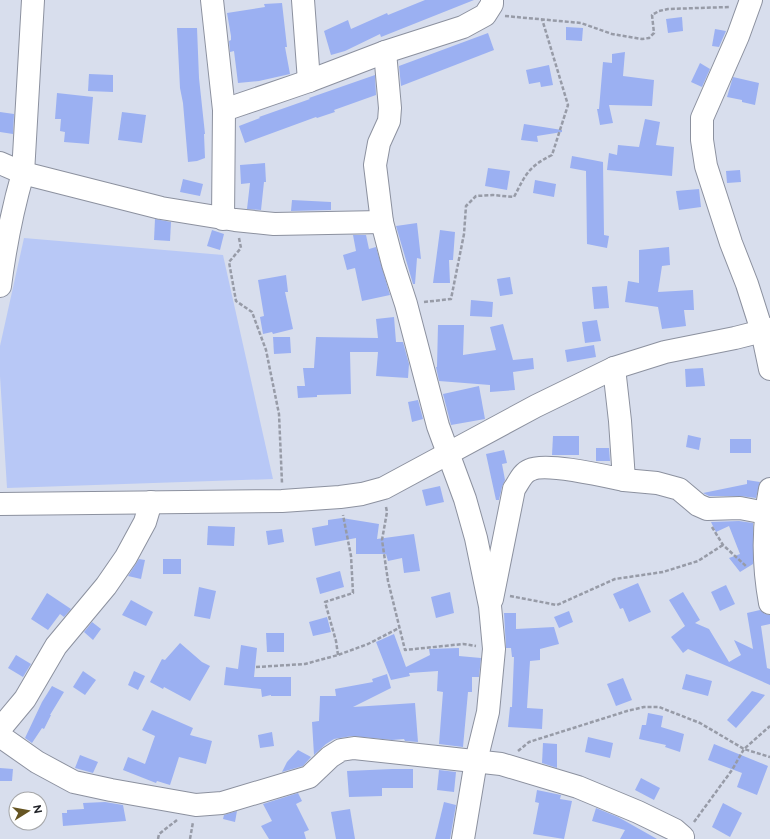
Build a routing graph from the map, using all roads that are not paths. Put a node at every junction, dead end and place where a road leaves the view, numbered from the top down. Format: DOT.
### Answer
graph roads {
  1 [pos="33,0"];
  2 [pos="212,0"];
  3 [pos="303,0"];
  4 [pos="751,2"];
  5 [pos="488,8"];
  6 [pos="385,52"];
  7 [pos="309,81"];
  8 [pos="224,110"];
  9 [pos="0,163"];
  10 [pos="23,173"];
  11 [pos="229,220"];
  12 [pos="382,222"];
  13 [pos="0,286"];
  14 [pos="766,330"];
  15 [pos="614,368"];
  16 [pos="770,369"];
  17 [pos="447,453"];
  18 [pos="624,480"];
  19 [pos="770,489"];
  20 [pos="151,502"];
  21 [pos="0,504"];
  22 [pos="766,513"];
  23 [pos="492,600"];
  24 [pos="770,603"];
  25 [pos="0,730"];
  26 [pos="0,736"];
  27 [pos="476,761"];
  28 [pos="683,838"];
  29 [pos="464,839"];
  1 -- 10 [label="street"];
  2 -- 8 [label="street"];
  3 -- 7 [label="street"];
  4 -- 14 [label="street"];
  5 -- 6 [label="street"];
  6 -- 7 [label="street"];
  6 -- 12 [label="street"];
  7 -- 8 [label="street"];
  8 -- 11 [label="street"];
  9 -- 10 [label="street"];
  10 -- 11 [label="street"];
  10 -- 13 [label="street"];
  11 -- 12 [label="street"];
  12 -- 17 [label="street"];
  14 -- 15 [label="street"];
  14 -- 16 [label="street"];
  15 -- 17 [label="street"];
  15 -- 18 [label="street"];
  17 -- 20 [label="street"];
  17 -- 23 [label="street"];
  18 -- 22 [label="street"];
  18 -- 23 [label="street"];
  19 -- 22 [label="street"];
  20 -- 21 [label="street"];
  20 -- 25 [label="street"];
  22 -- 24 [label="street"];
  23 -- 27 [label="street"];
  26 -- 27 [label="street"];
  27 -- 28 [label="street"];
  27 -- 29 [label="street"];
}
